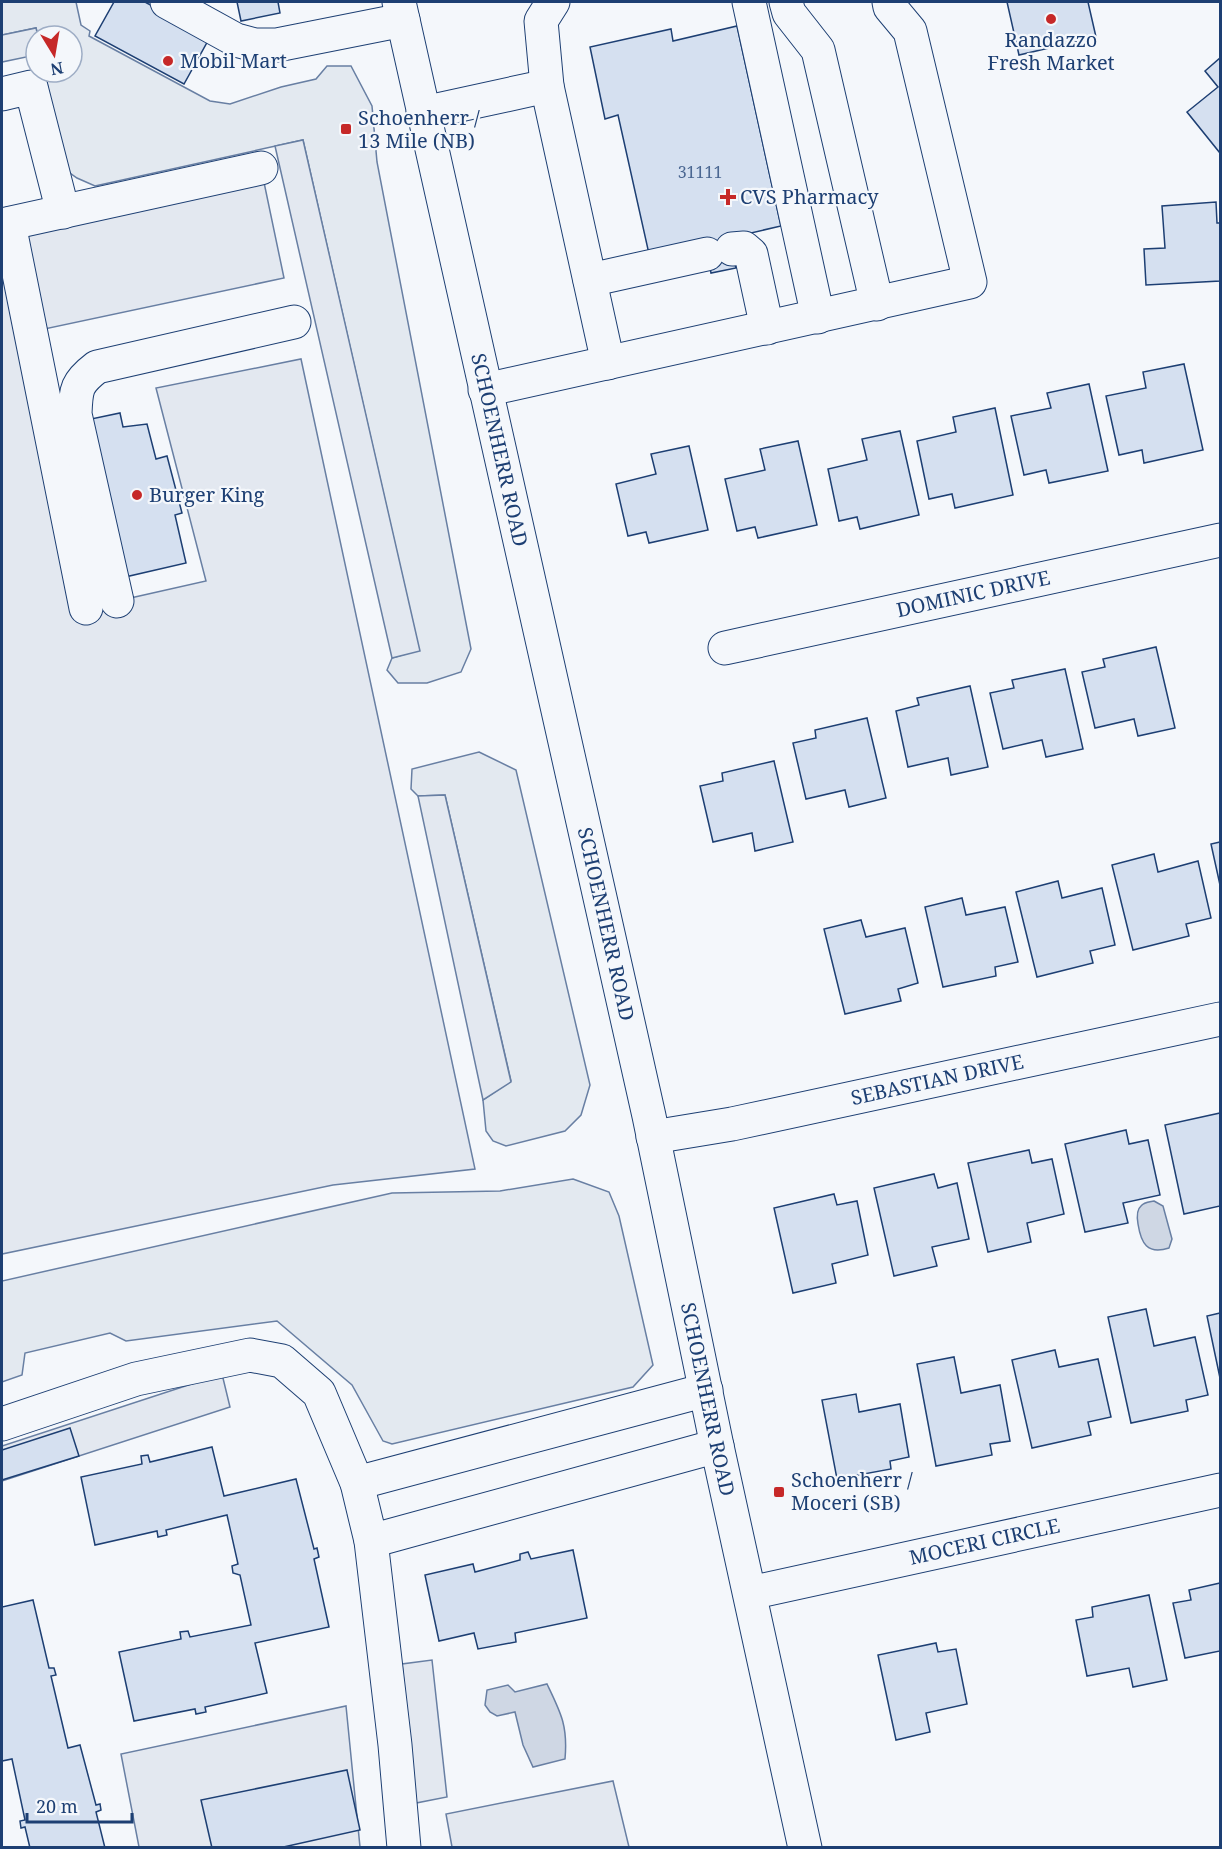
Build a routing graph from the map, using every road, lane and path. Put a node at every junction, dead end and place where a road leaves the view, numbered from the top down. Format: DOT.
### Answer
graph roads {
  1 [pos="553,2"];
  2 [pos="749,2"];
  3 [pos="786,2"];
  4 [pos="889,2"];
  5 [pos="175,3"];
  6 [pos="401,11"];
  7 [pos="547,86"];
  8 [pos="2,93"];
  9 [pos="423,113"];
  10 [pos="261,168"];
  11 [pos="63,212"];
  12 [pos="5,225"];
  13 [pos="590,280"];
  14 [pos="877,304"];
  15 [pos="818,317"];
  16 [pos="294,322"];
  17 [pos="767,328"];
  18 [pos="608,363"];
  19 [pos="485,390"];
  20 [pos="1221,540"];
  21 [pos="725,648"];
  22 [pos="1221,1019"];
  23 [pos="653,1137"];
  24 [pos="706,1390"];
  25 [pos="2,1424"];
  26 [pos="717,1446"];
  27 [pos="357,1483"];
  28 [pos="1221,1490"];
  29 [pos="371,1541"];
  30 [pos="750,1593"];
  31 [pos="404,1848"];
  32 [pos="805,1848"];
  1 -- 7 [label="street"];
  2 -- 15 [label="street"];
  3 -- 14 [label="street"];
  4 -- 14 [label="street"];
  5 -- 6 [label="street"];
  6 -- 9 [label="street, SCHOENHERR ROAD"];
  7 -- 9 [label="street"];
  7 -- 13 [label="street"];
  8 -- 11 [label="street"];
  9 -- 19 [label="street, SCHOENHERR ROAD"];
  10 -- 11 [label="street"];
  11 -- 12 [label="street"];
  12 -- 16 [label="street"];
  13 -- 17 [label="street"];
  13 -- 18 [label="street"];
  14 -- 15 [label="street"];
  15 -- 17 [label="street"];
  17 -- 18 [label="street"];
  18 -- 19 [label="street"];
  19 -- 23 [label="street, SCHOENHERR ROAD"];
  20 -- 21 [label="street, DOMINIC DRIVE"];
  22 -- 23 [label="street, SEBASTIAN DRIVE"];
  23 -- 24 [label="street, SCHOENHERR ROAD"];
  24 -- 26 [label="street, SCHOENHERR ROAD"];
  24 -- 27 [label="street"];
  25 -- 27 [label="street"];
  26 -- 29 [label="street"];
  26 -- 30 [label="street, SCHOENHERR ROAD"];
  27 -- 29 [label="street"];
  28 -- 30 [label="street, MOCERI CIRCLE"];
  29 -- 31 [label="street"];
  30 -- 32 [label="street, SCHOENHERR ROAD"];
}
